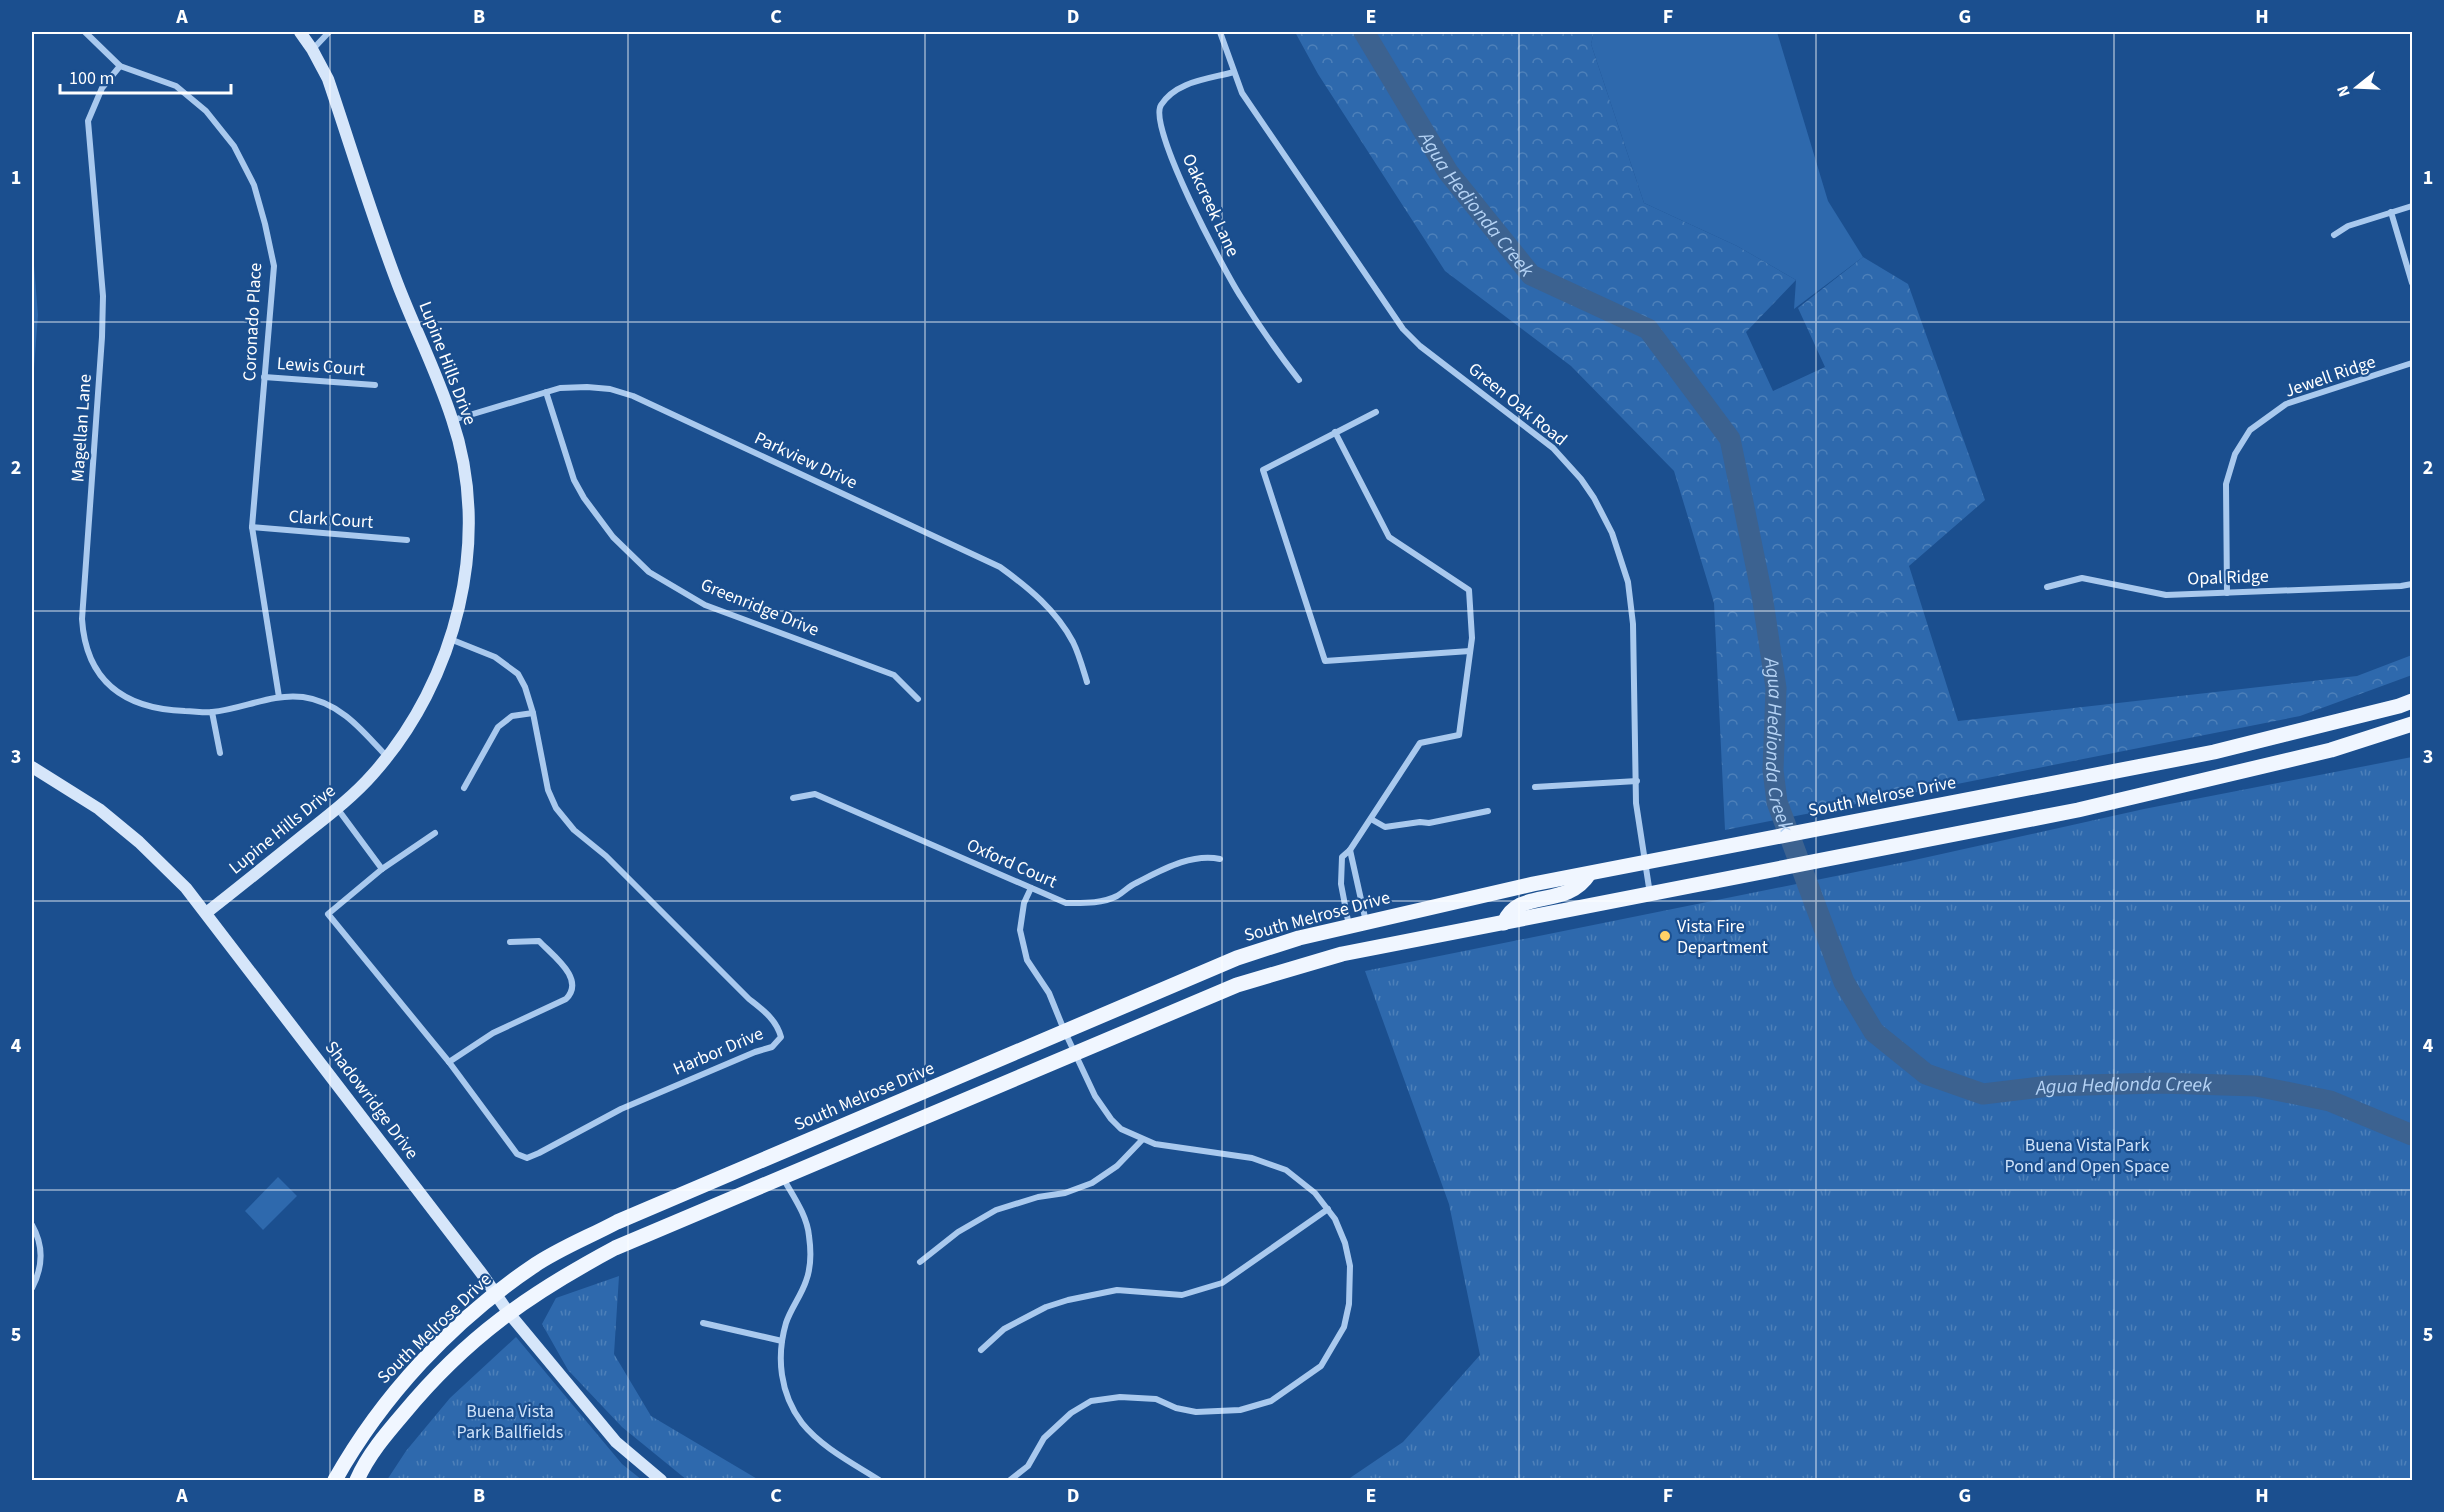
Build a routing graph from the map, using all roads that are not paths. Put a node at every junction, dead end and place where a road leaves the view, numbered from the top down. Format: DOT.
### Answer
graph roads {
  1 [pos="85,32"];
  2 [pos="300,32"];
  3 [pos="328,32"];
  4 [pos="1220,32"];
  5 [pos="312,49"];
  6 [pos="120,66"];
  7 [pos="1234,72"];
  8 [pos="2412,206"];
  9 [pos="2391,212"];
  10 [pos="2334,235"];
  11 [pos="2412,283"];
  12 [pos="2412,363"];
  13 [pos="264,377"];
  14 [pos="1299,380"];
  15 [pos="375,386"];
  16 [pos="546,392"];
  17 [pos="1376,412"];
  18 [pos="453,420"];
  19 [pos="1335,432"];
  20 [pos="252,527"];
  21 [pos="407,540"];
  22 [pos="2412,584"];
  23 [pos="2047,587"];
  24 [pos="2227,593"];
  25 [pos="450,639"];
  26 [pos="1470,651"];
  27 [pos="1087,682"];
  28 [pos="279,697"];
  29 [pos="918,699"];
  30 [pos="2412,700"];
  31 [pos="212,712"];
  32 [pos="532,713"];
  33 [pos="2412,724"];
  34 [pos="220,753"];
  35 [pos="387,758"];
  36 [pos="32,767"];
  37 [pos="1637,781"];
  38 [pos="1535,787"];
  39 [pos="464,788"];
  40 [pos="793,798"];
  41 [pos="337,808"];
  42 [pos="1488,811"];
  43 [pos="1371,819"];
  44 [pos="435,833"];
  45 [pos="1350,850"];
  46 [pos="1220,858"];
  47 [pos="1644,862"];
  48 [pos="382,869"];
  49 [pos="1589,874"];
  50 [pos="1031,888"];
  51 [pos="1650,894"];
  52 [pos="206,913"];
  53 [pos="1366,922"];
  54 [pos="1504,923"];
  55 [pos="1349,926"];
  56 [pos="510,942"];
  57 [pos="1064,1030"];
  58 [pos="1074,1054"];
  59 [pos="449,1062"];
  60 [pos="1142,1140"];
  61 [pos="783,1177"];
  62 [pos="1328,1209"];
  63 [pos="32,1225"];
  64 [pos="920,1262"];
  65 [pos="32,1288"];
  66 [pos="496,1294"];
  67 [pos="508,1312"];
  68 [pos="704,1323"];
  69 [pos="782,1341"];
  70 [pos="981,1350"];
  71 [pos="335,1480"];
  72 [pos="357,1480"];
  73 [pos="661,1480"];
  74 [pos="879,1480"];
  75 [pos="1010,1480"];
  1 -- 6 [label="street, Coronado Place"];
  2 -- 5 [label="street, Lupine Hills Drive"];
  3 -- 5 [label="street"];
  4 -- 7 [label="street, Green Oak Road"];
  5 -- 18 [label="street, Lupine Hills Drive"];
  6 -- 13 [label="street, Coronado Place"];
  6 -- 31 [label="street, Magellan Lane"];
  7 -- 14 [label="street, Oakcreek Lane"];
  7 -- 37 [label="street, Green Oak Road"];
  8 -- 9 [label="street"];
  9 -- 10 [label="street"];
  9 -- 11 [label="street"];
  12 -- 24 [label="street, Jewell Ridge"];
  13 -- 15 [label="street, Lewis Court"];
  13 -- 20 [label="street, Coronado Place"];
  16 -- 18 [label="street, Parkview Drive"];
  16 -- 27 [label="street, Parkview Drive"];
  16 -- 29 [label="street, Greenridge Drive"];
  17 -- 19 [label="street"];
  18 -- 25 [label="street, Lupine Hills Drive"];
  19 -- 26 [label="street"];
  19 -- 26 [label="street"];
  20 -- 21 [label="street, Clark Court"];
  20 -- 28 [label="street, Coronado Place"];
  22 -- 24 [label="street, Opal Ridge"];
  23 -- 24 [label="street, Opal Ridge"];
  25 -- 32 [label="street, Harbor Drive"];
  25 -- 35 [label="street, Lupine Hills Drive"];
  26 -- 43 [label="street"];
  28 -- 31 [label="street, Magellan Lane"];
  28 -- 35 [label="street, Magellan Lane"];
  30 -- 47 [label="main road, South Melrose Drive"];
  31 -- 34 [label="street"];
  32 -- 39 [label="street"];
  32 -- 59 [label="street, Harbor Drive"];
  33 -- 51 [label="main road, South Melrose Drive"];
  35 -- 41 [label="street, Lupine Hills Drive"];
  36 -- 52 [label="street, Shadowridge Drive"];
  37 -- 38 [label="street"];
  37 -- 47 [label="street, Green Oak Road"];
  40 -- 50 [label="street, Oxford Court"];
  41 -- 48 [label="street"];
  41 -- 52 [label="street, Lupine Hills Drive"];
  42 -- 43 [label="street"];
  43 -- 45 [label="street"];
  44 -- 48 [label="street, Harbor Drive"];
  45 -- 53 [label="street"];
  45 -- 55 [label="street"];
  46 -- 50 [label="street, Oxford Court"];
  47 -- 49 [label="main road, South Melrose Drive"];
  47 -- 51 [label="street, Green Oak Road"];
  48 -- 59 [label="street, Harbor Drive"];
  49 -- 53 [label="main road, South Melrose Drive"];
  49 -- 54 [label="main road"];
  50 -- 57 [label="street"];
  51 -- 54 [label="main road, South Melrose Drive"];
  52 -- 66 [label="street, Shadowridge Drive"];
  53 -- 55 [label="main road, South Melrose Drive"];
  54 -- 58 [label="main road, South Melrose Drive"];
  55 -- 57 [label="main road, South Melrose Drive"];
  56 -- 59 [label="street"];
  57 -- 58 [label="street"];
  57 -- 66 [label="main road, South Melrose Drive"];
  58 -- 60 [label="street"];
  58 -- 61 [label="main road, South Melrose Drive"];
  60 -- 62 [label="street"];
  60 -- 64 [label="street"];
  61 -- 67 [label="main road, South Melrose Drive"];
  61 -- 69 [label="street"];
  62 -- 70 [label="street"];
  62 -- 75 [label="street"];
  63 -- 65 [label="street"];
  66 -- 67 [label="street, Shadowridge Drive"];
  66 -- 71 [label="main road, South Melrose Drive"];
  67 -- 72 [label="main road, South Melrose Drive"];
  67 -- 73 [label="street, Shadowridge Drive"];
  68 -- 69 [label="street"];
  69 -- 74 [label="street"];
}
